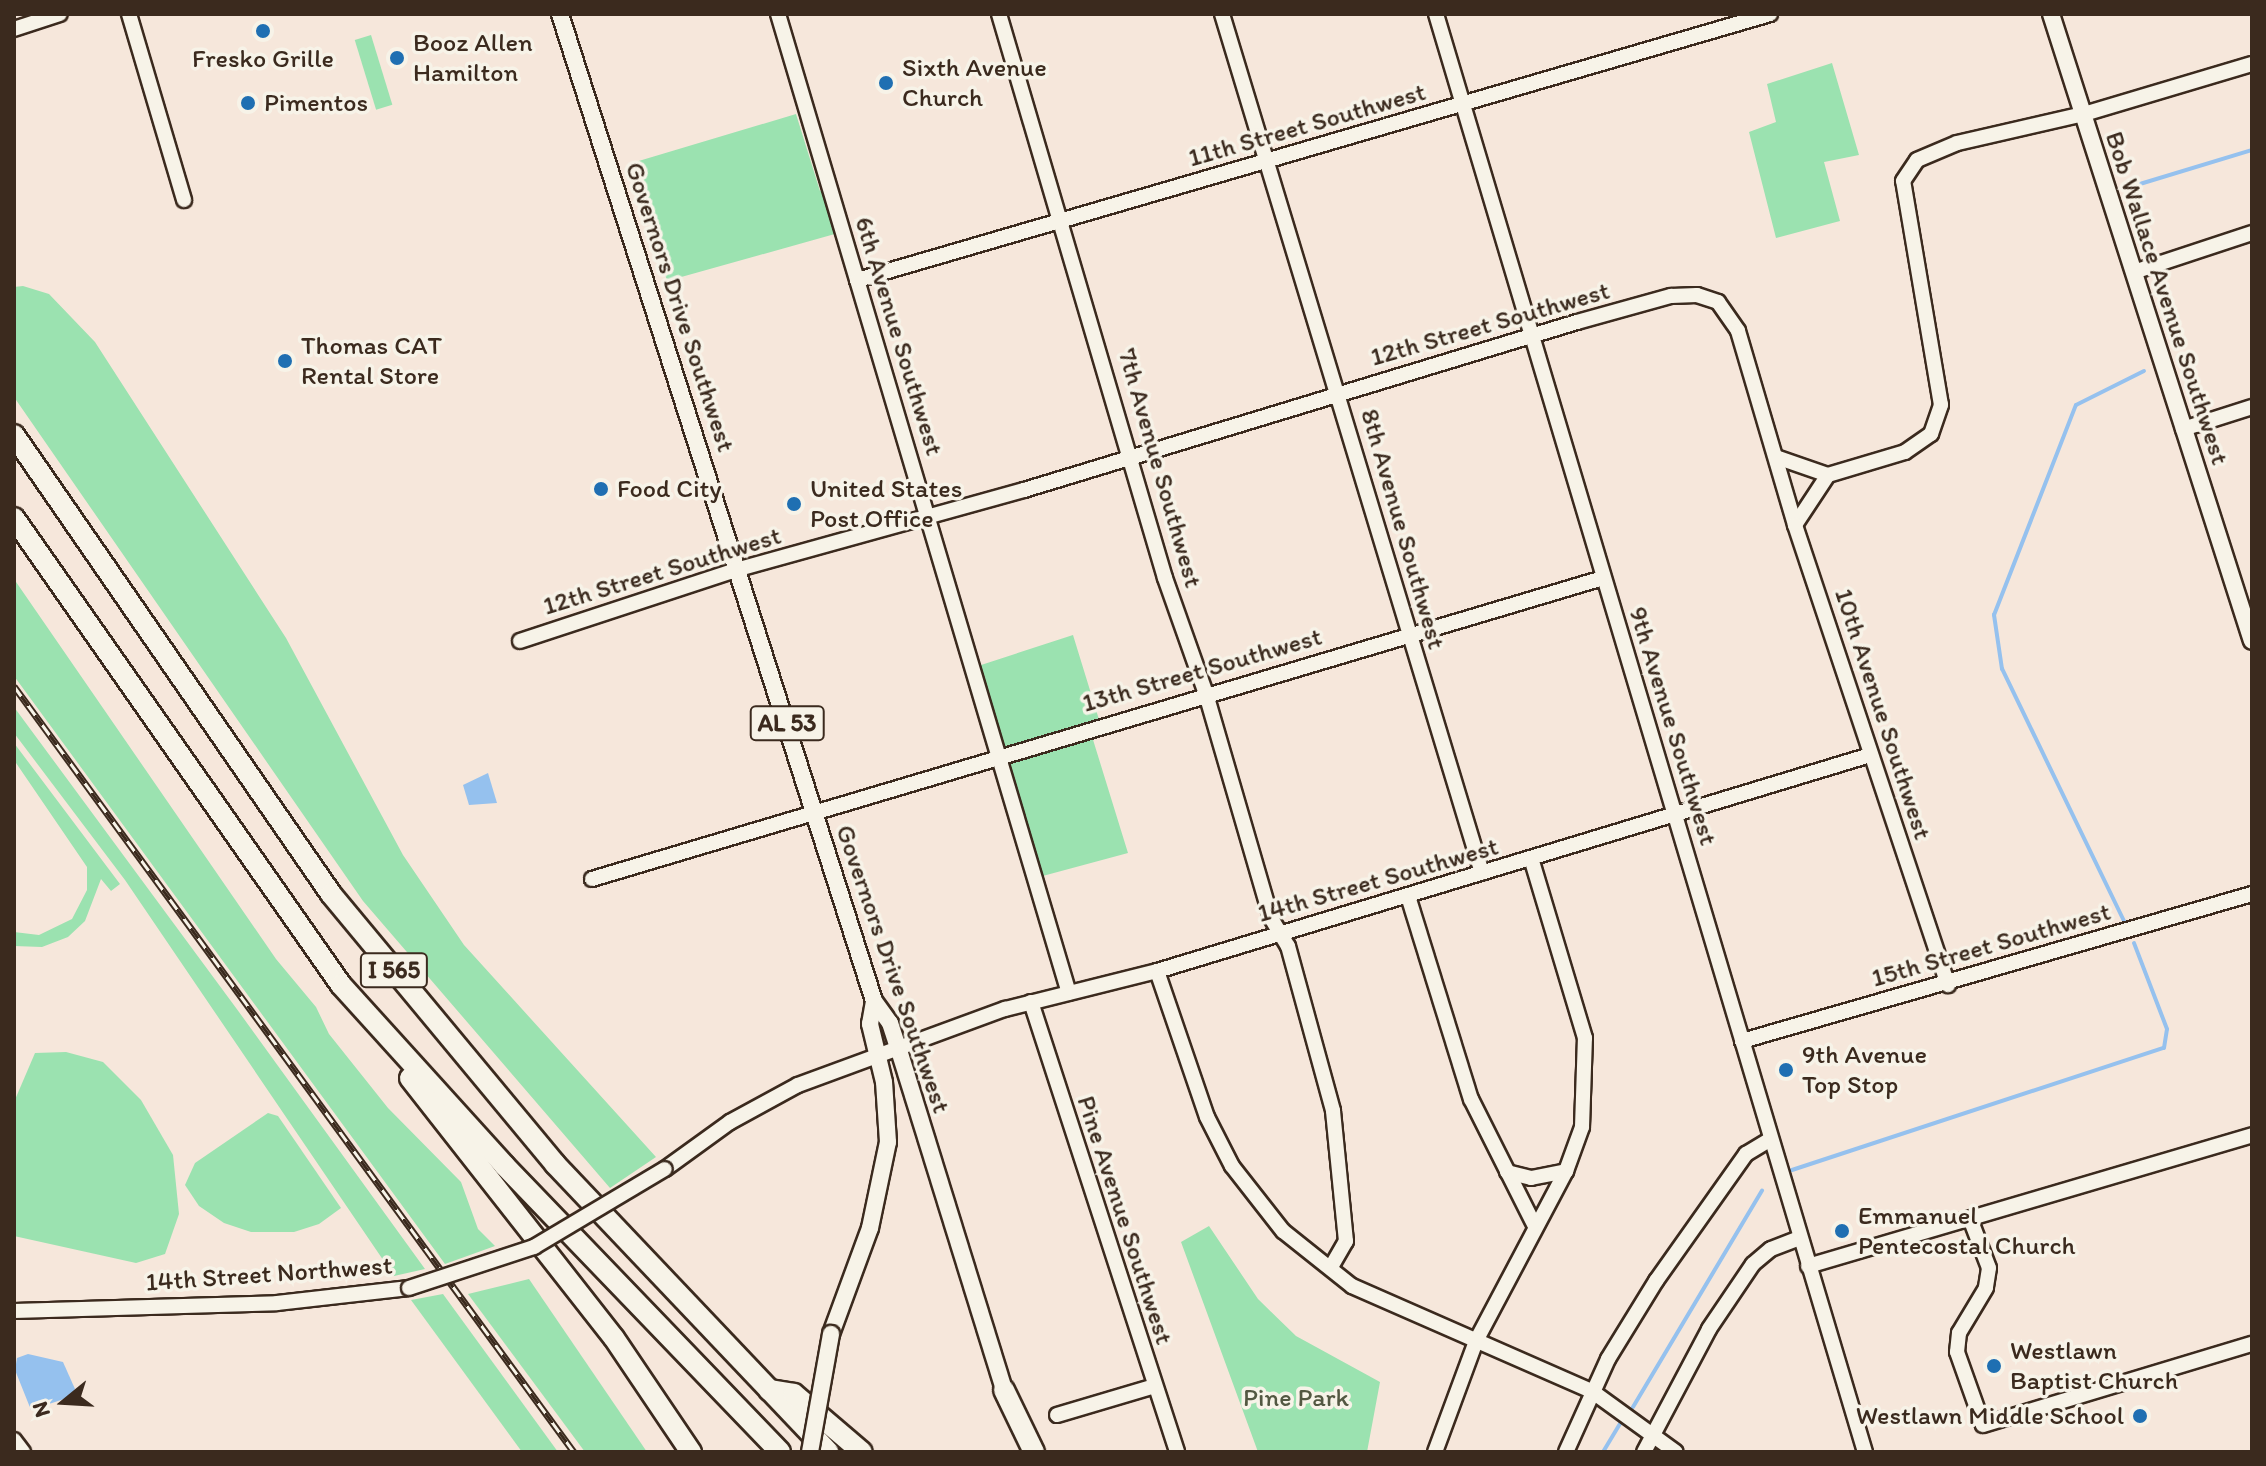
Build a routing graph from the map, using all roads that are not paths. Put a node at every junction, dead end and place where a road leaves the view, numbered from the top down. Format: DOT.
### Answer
graph roads {
  1 [pos="60,14"];
  2 [pos="129,14"];
  3 [pos="560,14"];
  4 [pos="778,14"];
  5 [pos="999,14"];
  6 [pos="1222,14"];
  7 [pos="1436,14"];
  8 [pos="1770,14"];
  9 [pos="2051,14"];
  10 [pos="14,29"];
  11 [pos="2252,64"];
  12 [pos="1464,106"];
  13 [pos="2084,114"];
  14 [pos="1266,161"];
  15 [pos="184,200"];
  16 [pos="1062,221"];
  17 [pos="2252,233"];
  18 [pos="2134,272"];
  19 [pos="857,280"];
  20 [pos="1532,336"];
  21 [pos="1339,393"];
  22 [pos="2252,407"];
  23 [pos="2183,429"];
  24 [pos="16,438"];
  25 [pos="1132,457"];
  26 [pos="1776,457"];
  27 [pos="1828,475"];
  28 [pos="14,518"];
  29 [pos="928,518"];
  30 [pos="1795,525"];
  31 [pos="739,569"];
  32 [pos="1603,578"];
  33 [pos="1409,635"];
  34 [pos="520,641"];
  35 [pos="2252,641"];
  36 [pos="1206,694"];
  37 [pos="997,755"];
  38 [pos="1870,755"];
  39 [pos="815,812"];
  40 [pos="1675,816"];
  41 [pos="1532,861"];
  42 [pos="1482,873"];
  43 [pos="592,879"];
  44 [pos="2252,894"];
  45 [pos="1408,896"];
  46 [pos="1281,933"];
  47 [pos="1157,971"];
  48 [pos="341,985"];
  49 [pos="1948,985"];
  50 [pos="1069,993"];
  51 [pos="874,1001"];
  52 [pos="1031,1002"];
  53 [pos="1742,1041"];
  54 [pos="898,1047"];
  55 [pos="878,1056"];
  56 [pos="2252,1135"];
  57 [pos="1771,1139"];
  58 [pos="1566,1171"];
  59 [pos="1507,1172"];
  60 [pos="1971,1221"];
  61 [pos="1534,1224"];
  62 [pos="1800,1238"];
  63 [pos="1808,1266"];
  64 [pos="1331,1267"];
  65 [pos="14,1311"];
  66 [pos="1476,1341"];
  67 [pos="2252,1344"];
  68 [pos="1155,1386"];
  69 [pos="769,1390"];
  70 [pos="1004,1390"];
  71 [pos="1593,1392"];
  72 [pos="1057,1415"];
  73 [pos="1652,1433"];
  74 [pos="14,1440"];
  75 [pos="23,1452"];
  76 [pos="691,1452"];
  77 [pos="780,1452"];
  78 [pos="810,1452"];
  79 [pos="828,1452"];
  80 [pos="862,1452"];
  81 [pos="1022,1452"];
  82 [pos="1034,1452"];
  83 [pos="1177,1452"];
  84 [pos="1435,1452"];
  85 [pos="1566,1452"];
  86 [pos="1644,1452"];
  87 [pos="1676,1452"];
  88 [pos="1865,1452"];
  1 -- 10 [label="street"];
  2 -- 15 [label="street"];
  3 -- 31 [label="main road, Governors Drive Southwest / AL 53"];
  4 -- 19 [label="street, 6th Avenue Southwest"];
  5 -- 16 [label="street, 7th Avenue Southwest"];
  6 -- 14 [label="street, 8th Avenue Southwest"];
  7 -- 12 [label="street, 9th Avenue Southwest"];
  8 -- 12 [label="street, 11th Street Southwest"];
  9 -- 13 [label="main road, Bob Wallace Avenue Southwest"];
  11 -- 13 [label="street"];
  12 -- 14 [label="street, 11th Street Southwest"];
  12 -- 20 [label="street, 9th Avenue Southwest"];
  13 -- 18 [label="main road, Bob Wallace Avenue Southwest"];
  13 -- 27 [label="street"];
  14 -- 16 [label="street, 11th Street Southwest"];
  14 -- 21 [label="street, 8th Avenue Southwest"];
  16 -- 19 [label="street, 11th Street Southwest"];
  16 -- 25 [label="street, 7th Avenue Southwest"];
  17 -- 18 [label="street"];
  18 -- 23 [label="main road, Bob Wallace Avenue Southwest"];
  19 -- 29 [label="street, 6th Avenue Southwest"];
  20 -- 21 [label="street, 12th Street Southwest"];
  20 -- 26 [label="street, 12th Street Southwest"];
  20 -- 32 [label="street, 9th Avenue Southwest"];
  21 -- 25 [label="street, 12th Street Southwest"];
  21 -- 33 [label="street, 8th Avenue Southwest"];
  22 -- 23 [label="street"];
  23 -- 35 [label="main road, Bob Wallace Avenue Southwest"];
  24 -- 69 [label="highway, I 565"];
  25 -- 29 [label="street, 12th Street Southwest"];
  25 -- 36 [label="street, 7th Avenue Southwest"];
  26 -- 27 [label="street"];
  26 -- 30 [label="street, 10th Avenue Southwest"];
  27 -- 30 [label="street"];
  28 -- 48 [label="highway, I 565"];
  29 -- 31 [label="street, 12th Street Southwest"];
  29 -- 37 [label="street, 6th Avenue Southwest"];
  30 -- 38 [label="street, 10th Avenue Southwest"];
  31 -- 34 [label="street, 12th Street Southwest"];
  31 -- 39 [label="main road, Governors Drive Southwest / AL 53"];
  32 -- 33 [label="street, 13th Street Southwest"];
  32 -- 40 [label="street, 9th Avenue Southwest"];
  33 -- 36 [label="street, 13th Street Southwest"];
  33 -- 42 [label="street, 8th Avenue Southwest"];
  36 -- 37 [label="street, 13th Street Southwest"];
  36 -- 46 [label="street, 7th Avenue Southwest"];
  37 -- 39 [label="street, 13th Street Southwest"];
  37 -- 50 [label="street, 6th Avenue Southwest"];
  38 -- 40 [label="street, 14th Street Southwest"];
  38 -- 49 [label="street, 10th Avenue Southwest"];
  39 -- 43 [label="street, 13th Street Southwest"];
  39 -- 51 [label="main road, Governors Drive Southwest / AL 53"];
  40 -- 41 [label="street, 14th Street Southwest"];
  40 -- 53 [label="street, 9th Avenue Southwest"];
  41 -- 42 [label="street, 14th Street Southwest"];
  41 -- 58 [label="street"];
  42 -- 45 [label="street, 14th Street Southwest"];
  44 -- 49 [label="street, 15th Street Southwest"];
  45 -- 46 [label="street, 14th Street Southwest"];
  45 -- 59 [label="street"];
  46 -- 47 [label="street, 14th Street Southwest"];
  46 -- 64 [label="street, 7th Avenue Southwest"];
  47 -- 50 [label="street, 14th Street Southwest"];
  47 -- 64 [label="street"];
  48 -- 76 [label="highway"];
  48 -- 77 [label="highway, I 565"];
  49 -- 53 [label="street, 15th Street Southwest"];
  50 -- 52 [label="street, 14th Street Southwest"];
  51 -- 54 [label="main road, Governors Drive Southwest / AL 53"];
  51 -- 55 [label="main road, AL 53"];
  52 -- 54 [label="street, 14th Street Southwest"];
  52 -- 68 [label="street, Pine Avenue Southwest"];
  53 -- 57 [label="street, 9th Avenue Southwest"];
  54 -- 55 [label="street, 14th Street Northwest"];
  54 -- 70 [label="main road, Governors Drive Southwest / AL 53"];
  55 -- 65 [label="street, 14th Street Northwest, bridge"];
  55 -- 78 [label="main road, AL 53, bridge"];
  56 -- 60 [label="street"];
  57 -- 62 [label="street, 9th Avenue Southwest"];
  57 -- 71 [label="street"];
  58 -- 59 [label="street"];
  58 -- 61 [label="street"];
  59 -- 61 [label="street"];
  60 -- 63 [label="street"];
  60 -- 67 [label="street"];
  61 -- 66 [label="street"];
  62 -- 63 [label="street, 9th Avenue Southwest"];
  62 -- 73 [label="street"];
  63 -- 88 [label="street, 9th Avenue Southwest"];
  64 -- 66 [label="street"];
  66 -- 71 [label="street"];
  66 -- 84 [label="street"];
  68 -- 72 [label="street"];
  68 -- 83 [label="street, Pine Avenue Southwest"];
  69 -- 79 [label="highway, I 565"];
  69 -- 80 [label="highway"];
  70 -- 81 [label="main road, AL 53"];
  70 -- 82 [label="highway"];
  71 -- 73 [label="street"];
  71 -- 85 [label="street"];
  73 -- 86 [label="street"];
  73 -- 87 [label="street"];
  74 -- 75 [label="street"];
}
